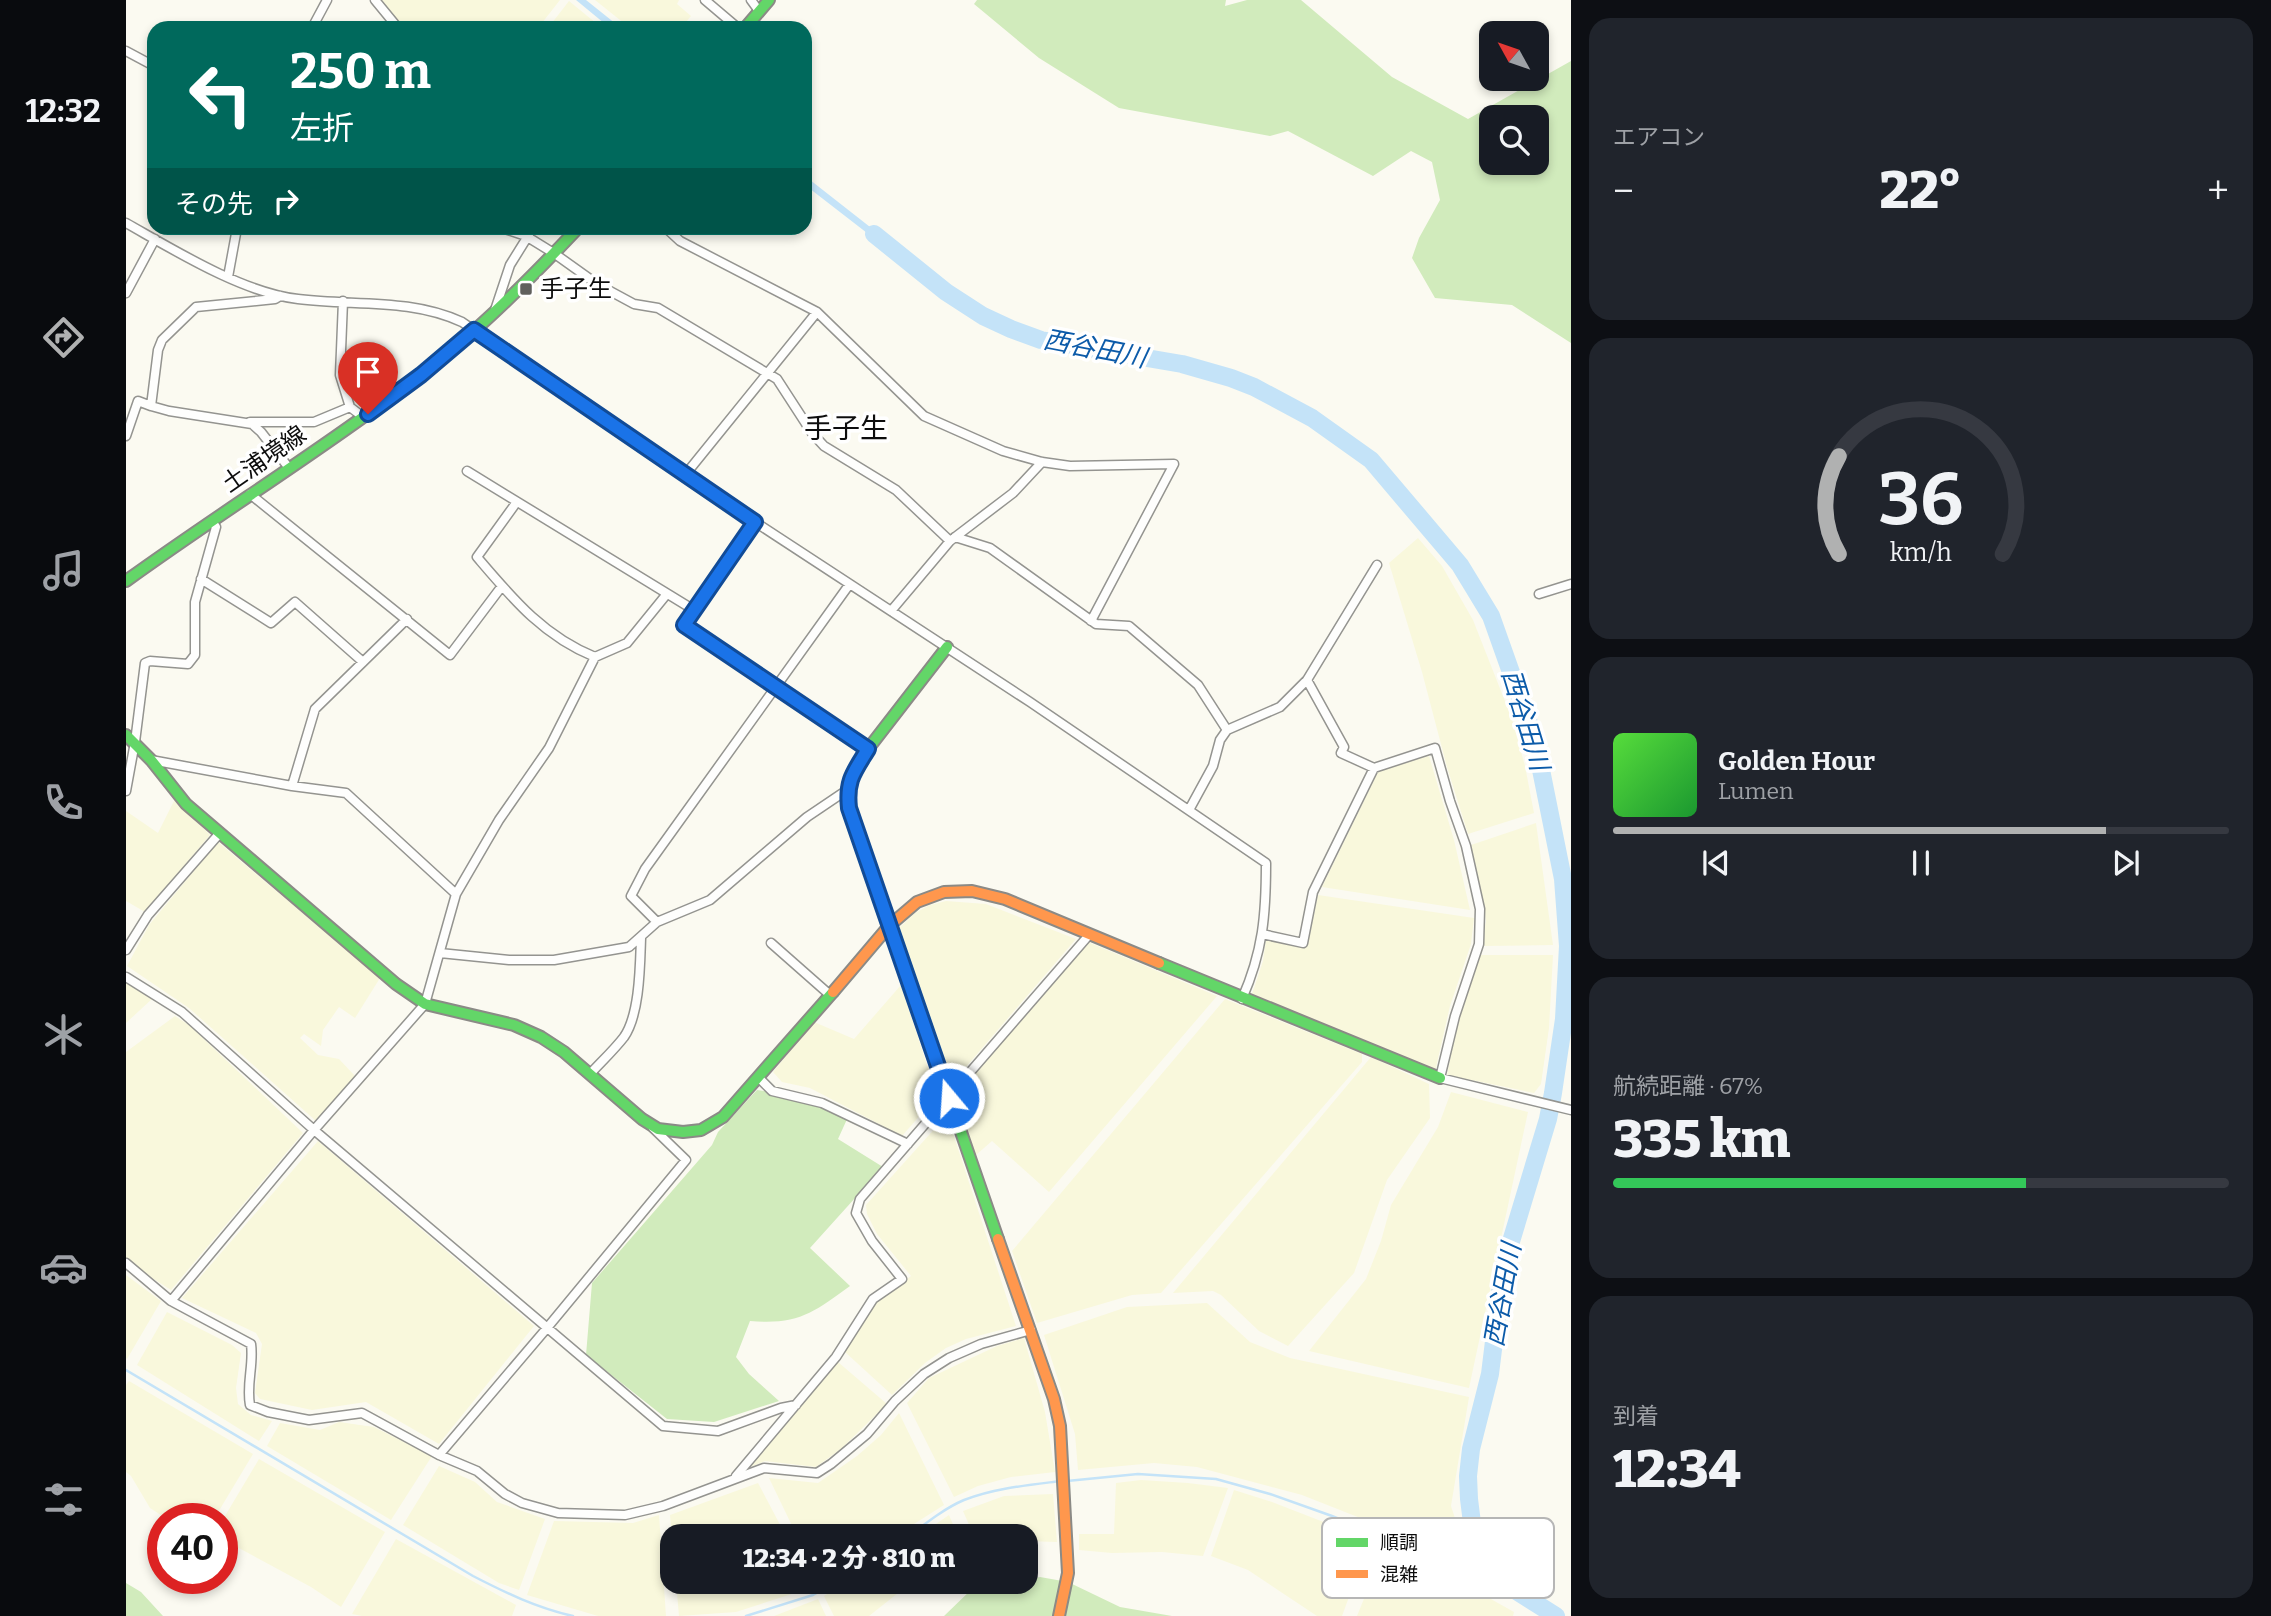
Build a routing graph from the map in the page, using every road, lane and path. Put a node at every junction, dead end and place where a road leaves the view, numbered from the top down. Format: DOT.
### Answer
graph roads {
  1 [pos="327,0"];
  2 [pos="375,0"];
  3 [pos="705,0"];
  4 [pos="751,0"];
  5 [pos="769,0"];
  6 [pos="759,11"];
  7 [pos="316,21"];
  8 [pos="392,21"];
  9 [pos="730,21"];
  10 [pos="751,21"];
  11 [pos="126,51"];
  12 [pos="147,62"];
  13 [pos="126,223"];
  14 [pos="147,235"];
  15 [pos="148,235"];
  16 [pos="236,235"];
  17 [pos="523,235"];
  18 [pos="572,235"];
  19 [pos="674,235"];
  20 [pos="526,236"];
  21 [pos="155,239"];
  22 [pos="555,254"];
  23 [pos="228,277"];
  24 [pos="126,293"];
  25 [pos="280,296"];
  26 [pos="343,301"];
  27 [pos="495,310"];
  28 [pos="817,312"];
  29 [pos="474,330"];
  30 [pos="767,373"];
  31 [pos="151,406"];
  32 [pos="350,407"];
  33 [pos="363,416"];
  34 [pos="246,422"];
  35 [pos="126,436"];
  36 [pos="1041,462"];
  37 [pos="289,468"];
  38 [pos="467,471"];
  39 [pos="685,475"];
  40 [pos="250,494"];
  41 [pos="516,503"];
  42 [pos="212,521"];
  43 [pos="755,522"];
  44 [pos="953,539"];
  45 [pos="1377,565"];
  46 [pos="201,579"];
  47 [pos="126,581"];
  48 [pos="1571,584"];
  49 [pos="849,585"];
  50 [pos="502,586"];
  51 [pos="1539,594"];
  52 [pos="666,595"];
  53 [pos="694,610"];
  54 [pos="891,611"];
  55 [pos="407,619"];
  56 [pos="1091,621"];
  57 [pos="947,647"];
  58 [pos="595,657"];
  59 [pos="363,662"];
  60 [pos="1307,680"];
  61 [pos="775,686"];
  62 [pos="1227,730"];
  63 [pos="126,734"];
  64 [pos="135,743"];
  65 [pos="868,749"];
  66 [pos="151,760"];
  67 [pos="1374,768"];
  68 [pos="292,786"];
  69 [pos="847,790"];
  70 [pos="126,791"];
  71 [pos="1189,810"];
  72 [pos="219,834"];
  73 [pos="456,894"];
  74 [pos="657,922"];
  75 [pos="889,926"];
  76 [pos="1262,934"];
  77 [pos="1089,935"];
  78 [pos="641,938"];
  79 [pos="771,943"];
  80 [pos="126,950"];
  81 [pos="440,953"];
  82 [pos="126,977"];
  83 [pos="830,995"];
  84 [pos="1242,999"];
  85 [pos="425,1004"];
  86 [pos="590,1074"];
  87 [pos="759,1078"];
  88 [pos="1440,1078"];
  89 [pos="949,1098"];
  90 [pos="1567,1109"];
  91 [pos="650,1125"];
  92 [pos="314,1130"];
  93 [pos="908,1144"];
  94 [pos="126,1264"];
  95 [pos="171,1301"];
  96 [pos="547,1328"];
  97 [pos="1031,1330"];
  98 [pos="796,1405"];
  99 [pos="439,1455"];
  100 [pos="734,1479"];
  101 [pos="1059,1616"];
  1 -- 7 [label="street"];
  2 -- 8 [label="street"];
  3 -- 9 [label="street"];
  4 -- 6 [label="street"];
  5 -- 6 [label="street"];
  6 -- 10 [label="street"];
  11 -- 12 [label="street"];
  13 -- 14 [label="street"];
  15 -- 21 [label="street"];
  16 -- 23 [label="street"];
  17 -- 20 [label="street"];
  18 -- 22 [label="street, 土浦境線"];
  19 -- 28 [label="street"];
  20 -- 22 [label="street"];
  20 -- 27 [label="street"];
  21 -- 23 [label="street"];
  21 -- 24 [label="street"];
  22 -- 27 [label="street, 土浦境線"];
  22 -- 30 [label="street"];
  23 -- 25 [label="street"];
  25 -- 26 [label="street"];
  25 -- 31 [label="street"];
  26 -- 29 [label="street"];
  26 -- 32 [label="street"];
  27 -- 29 [label="street, 土浦境線"];
  28 -- 30 [label="street"];
  28 -- 36 [label="street"];
  29 -- 33 [label="street, 土浦境線"];
  29 -- 39 [label="street"];
  30 -- 39 [label="street"];
  30 -- 44 [label="street"];
  31 -- 34 [label="street"];
  31 -- 35 [label="street"];
  32 -- 33 [label="street"];
  32 -- 34 [label="street"];
  33 -- 37 [label="street, 土浦境線"];
  34 -- 37 [label="street"];
  36 -- 44 [label="street"];
  36 -- 56 [label="street"];
  37 -- 40 [label="street, 土浦境線"];
  38 -- 41 [label="street"];
  39 -- 43 [label="street"];
  40 -- 42 [label="street, 土浦境線"];
  40 -- 55 [label="street"];
  41 -- 50 [label="street"];
  41 -- 52 [label="street"];
  42 -- 46 [label="street"];
  42 -- 47 [label="street, 土浦境線"];
  43 -- 49 [label="street"];
  43 -- 53 [label="street"];
  44 -- 54 [label="street"];
  44 -- 56 [label="street"];
  45 -- 60 [label="street"];
  46 -- 59 [label="street"];
  46 -- 64 [label="street"];
  48 -- 51 [label="street"];
  49 -- 54 [label="street"];
  49 -- 61 [label="street"];
  50 -- 55 [label="street"];
  50 -- 58 [label="street"];
  52 -- 53 [label="street"];
  52 -- 58 [label="street"];
  53 -- 61 [label="street"];
  54 -- 57 [label="street"];
  55 -- 59 [label="street"];
  56 -- 62 [label="street"];
  57 -- 65 [label="street"];
  57 -- 71 [label="street"];
  58 -- 73 [label="street"];
  59 -- 68 [label="street"];
  60 -- 62 [label="street"];
  60 -- 67 [label="street"];
  61 -- 65 [label="street"];
  61 -- 74 [label="street"];
  62 -- 71 [label="street"];
  63 -- 64 [label="street"];
  64 -- 66 [label="street"];
  64 -- 70 [label="street"];
  65 -- 69 [label="street"];
  66 -- 68 [label="street"];
  66 -- 72 [label="street"];
  67 -- 76 [label="street"];
  67 -- 88 [label="street"];
  68 -- 73 [label="street"];
  69 -- 74 [label="street"];
  69 -- 75 [label="street"];
  71 -- 76 [label="street"];
  72 -- 80 [label="street"];
  72 -- 85 [label="street"];
  73 -- 81 [label="street"];
  74 -- 78 [label="street"];
  75 -- 77 [label="street"];
  75 -- 83 [label="street"];
  75 -- 89 [label="street"];
  76 -- 84 [label="street"];
  77 -- 84 [label="street"];
  77 -- 89 [label="street"];
  78 -- 81 [label="street"];
  78 -- 86 [label="street"];
  79 -- 83 [label="street"];
  81 -- 85 [label="street"];
  82 -- 92 [label="street"];
  83 -- 87 [label="street"];
  84 -- 88 [label="street"];
  85 -- 86 [label="street"];
  85 -- 92 [label="street"];
  86 -- 91 [label="street"];
  87 -- 91 [label="street"];
  87 -- 93 [label="street"];
  88 -- 90 [label="street"];
  89 -- 93 [label="street"];
  89 -- 97 [label="street"];
  91 -- 96 [label="street"];
  92 -- 95 [label="street"];
  92 -- 96 [label="street"];
  93 -- 98 [label="street"];
  94 -- 95 [label="street"];
  95 -- 99 [label="street"];
  96 -- 98 [label="street"];
  96 -- 99 [label="street"];
  97 -- 100 [label="street"];
  97 -- 101 [label="street"];
  98 -- 100 [label="street"];
  99 -- 100 [label="street"];
}
